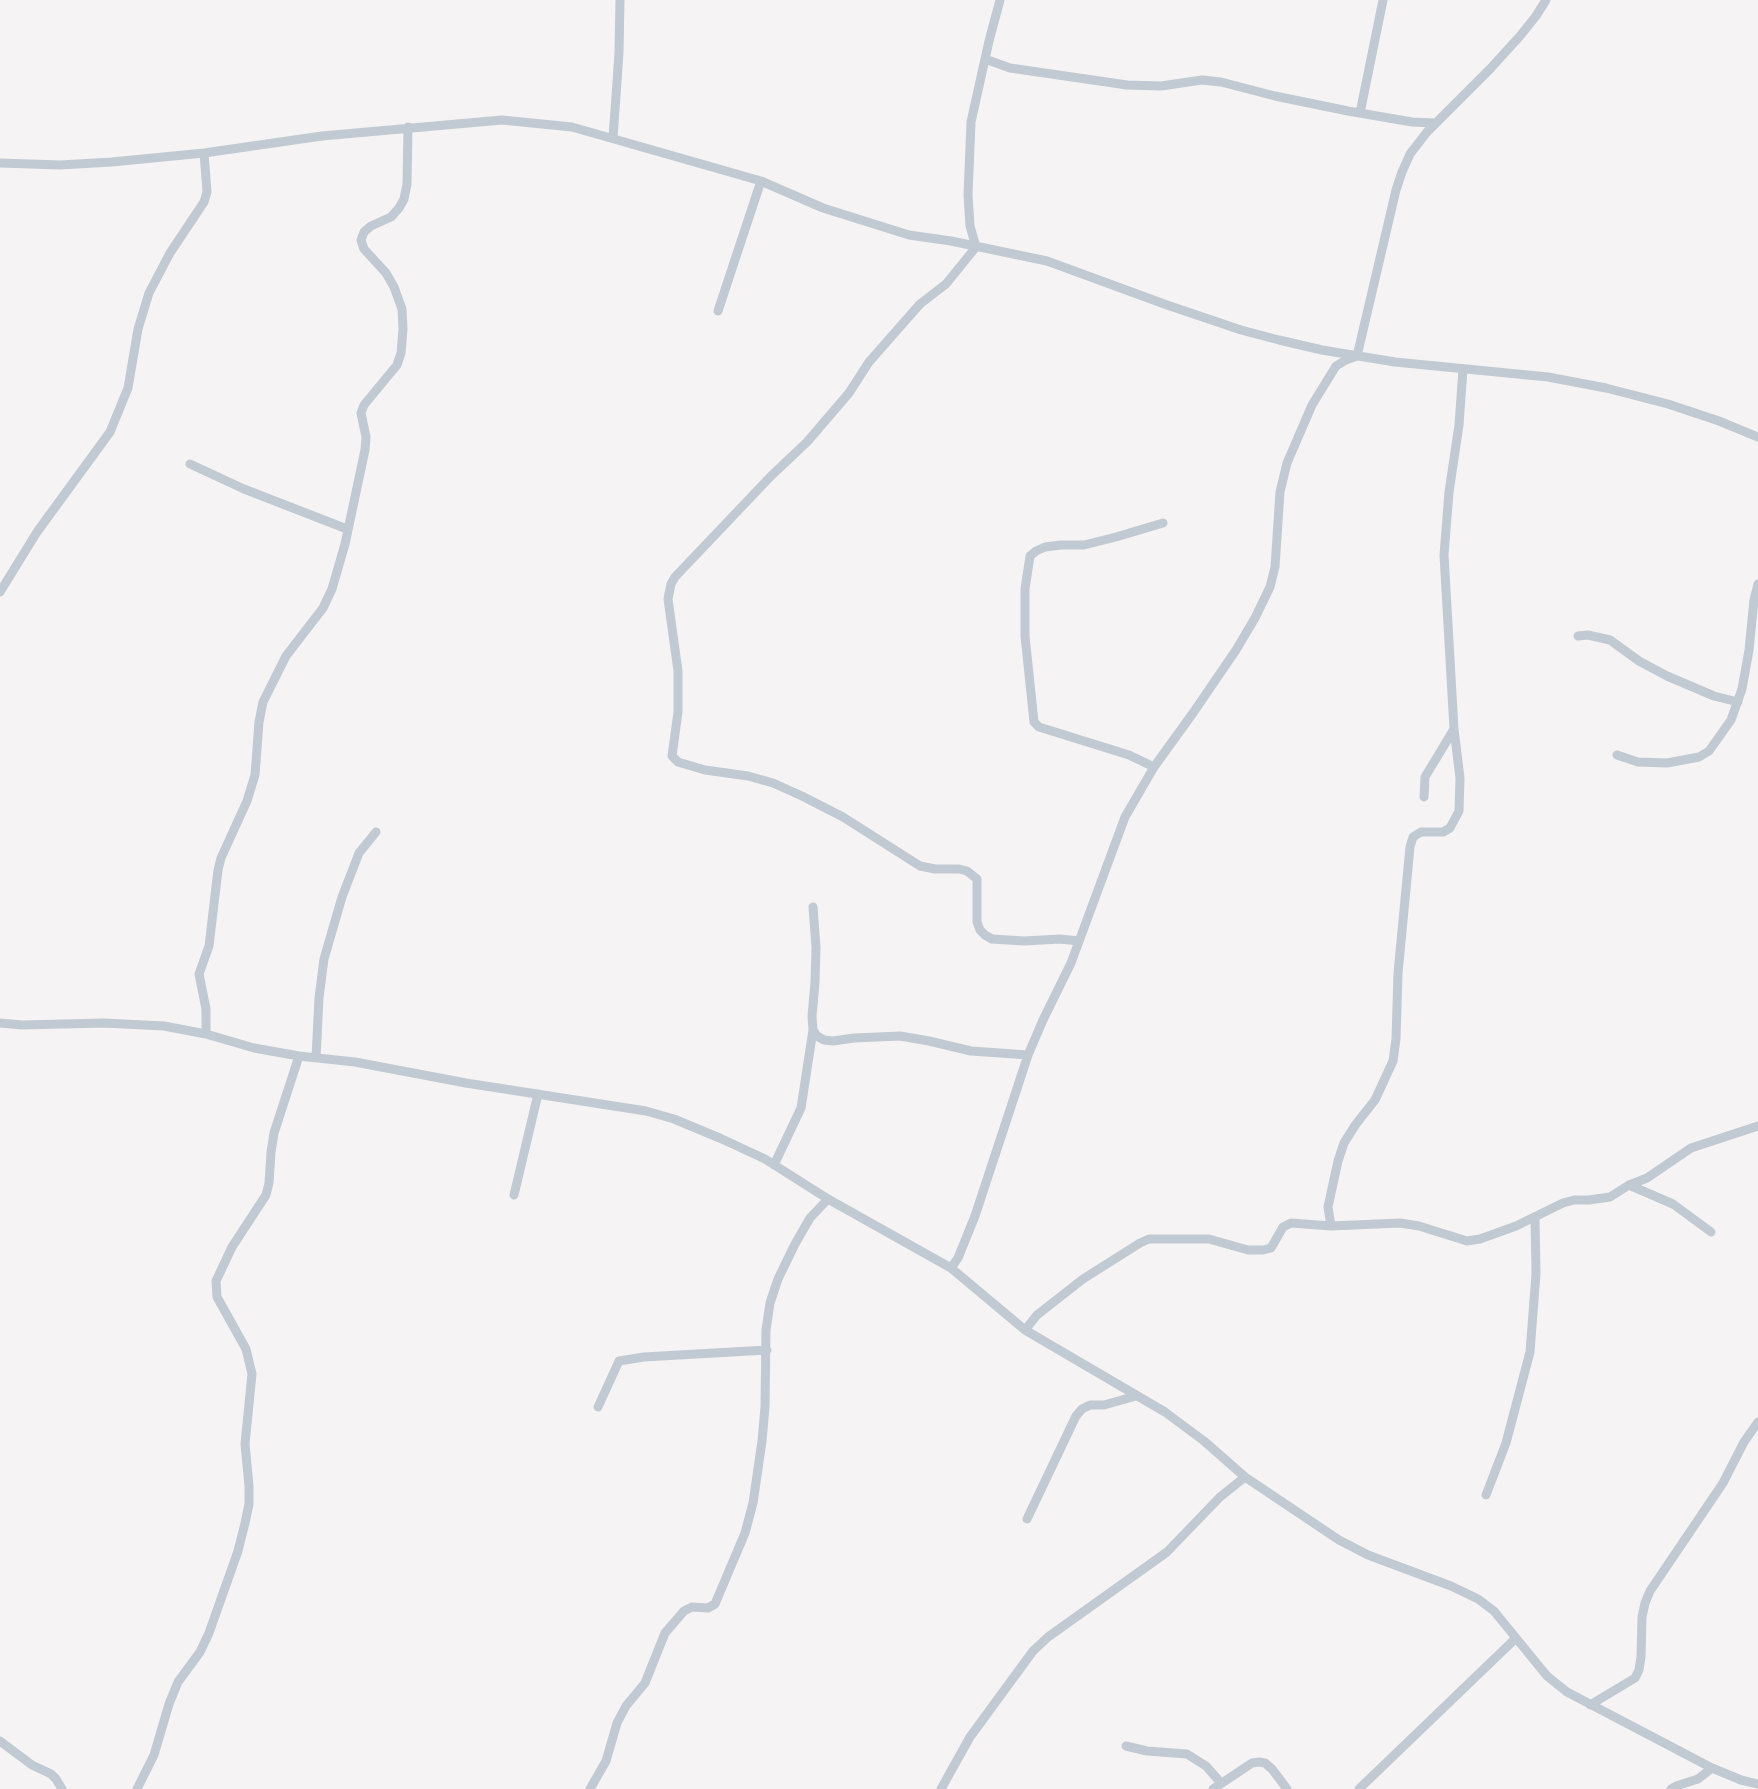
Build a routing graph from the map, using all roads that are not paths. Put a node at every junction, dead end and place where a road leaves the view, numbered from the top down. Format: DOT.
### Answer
graph roads {
  1 [pos="620,0"];
  2 [pos="1000,0"];
  3 [pos="1383,0"];
  4 [pos="1546,0"];
  5 [pos="985,59"];
  6 [pos="1360,113"];
  7 [pos="1412,122"];
  8 [pos="1436,123"];
  9 [pos="408,127"];
  10 [pos="613,138"];
  11 [pos="1418,144"];
  12 [pos="204,153"];
  13 [pos="0,163"];
  14 [pos="761,181"];
  15 [pos="976,247"];
  16 [pos="718,311"];
  17 [pos="1357,356"];
  18 [pos="1463,369"];
  19 [pos="1758,437"];
  20 [pos="190,464"];
  21 [pos="1163,523"];
  22 [pos="347,529"];
  23 [pos="1758,584"];
  24 [pos="0,592"];
  25 [pos="1578,636"];
  26 [pos="1738,702"];
  27 [pos="1454,729"];
  28 [pos="1617,755"];
  29 [pos="1154,767"];
  30 [pos="1424,797"];
  31 [pos="376,832"];
  32 [pos="813,907"];
  33 [pos="1079,941"];
  34 [pos="0,1023"];
  35 [pos="813,1030"];
  36 [pos="206,1034"];
  37 [pos="1028,1055"];
  38 [pos="299,1056"];
  39 [pos="316,1058"];
  40 [pos="538,1094"];
  41 [pos="1758,1126"];
  42 [pos="774,1165"];
  43 [pos="1629,1185"];
  44 [pos="514,1195"];
  45 [pos="828,1199"];
  46 [pos="1535,1217"];
  47 [pos="1331,1226"];
  48 [pos="1711,1232"];
  49 [pos="951,1268"];
  50 [pos="1025,1330"];
  51 [pos="767,1350"];
  52 [pos="1136,1396"];
  53 [pos="598,1407"];
  54 [pos="1758,1422"];
  55 [pos="1245,1477"];
  56 [pos="1486,1494"];
  57 [pos="1027,1519"];
  58 [pos="1515,1639"];
  59 [pos="1590,1706"];
  60 [pos="0,1741"];
  61 [pos="1126,1746"];
  62 [pos="1712,1768"];
  63 [pos="1758,1784"];
  64 [pos="1217,1786"];
  65 [pos="62,1789"];
  66 [pos="137,1789"];
  67 [pos="590,1789"];
  68 [pos="941,1789"];
  69 [pos="1287,1789"];
  70 [pos="1359,1789"];
  71 [pos="1671,1789"];
  1 -- 10 [label="street"];
  2 -- 5 [label="street"];
  3 -- 6 [label="street"];
  4 -- 8 [label="street"];
  5 -- 6 [label="street"];
  5 -- 15 [label="street"];
  6 -- 7 [label="street"];
  7 -- 8 [label="street"];
  7 -- 11 [label="street"];
  8 -- 11 [label="street"];
  9 -- 10 [label="street"];
  9 -- 12 [label="street"];
  9 -- 22 [label="street"];
  10 -- 14 [label="street"];
  11 -- 17 [label="street"];
  12 -- 13 [label="street"];
  12 -- 24 [label="street"];
  14 -- 15 [label="street"];
  14 -- 16 [label="street"];
  15 -- 17 [label="street"];
  15 -- 33 [label="street"];
  17 -- 18 [label="street"];
  17 -- 29 [label="street"];
  18 -- 19 [label="street"];
  18 -- 27 [label="street"];
  20 -- 22 [label="street"];
  21 -- 29 [label="street"];
  22 -- 36 [label="street"];
  23 -- 26 [label="street"];
  25 -- 26 [label="street"];
  26 -- 28 [label="street"];
  27 -- 30 [label="street"];
  27 -- 47 [label="street"];
  29 -- 33 [label="street"];
  31 -- 39 [label="street"];
  32 -- 35 [label="street"];
  33 -- 37 [label="street"];
  34 -- 36 [label="street"];
  35 -- 37 [label="street"];
  35 -- 42 [label="street"];
  36 -- 38 [label="street"];
  37 -- 49 [label="street"];
  38 -- 39 [label="street"];
  38 -- 66 [label="street"];
  39 -- 40 [label="street"];
  40 -- 42 [label="street"];
  40 -- 44 [label="street"];
  41 -- 43 [label="street"];
  42 -- 45 [label="street"];
  43 -- 46 [label="street"];
  43 -- 48 [label="street"];
  45 -- 49 [label="street"];
  45 -- 51 [label="street"];
  46 -- 47 [label="street"];
  46 -- 56 [label="street"];
  47 -- 50 [label="street"];
  49 -- 50 [label="street"];
  50 -- 52 [label="street"];
  51 -- 53 [label="street"];
  51 -- 67 [label="street"];
  52 -- 55 [label="street"];
  52 -- 57 [label="street"];
  54 -- 59 [label="street"];
  55 -- 58 [label="street"];
  55 -- 68 [label="street"];
  58 -- 59 [label="street"];
  58 -- 70 [label="street"];
  59 -- 62 [label="street"];
  60 -- 65 [label="street"];
  61 -- 64 [label="street"];
  62 -- 63 [label="street"];
  62 -- 71 [label="street"];
  64 -- 69 [label="street"];
}
